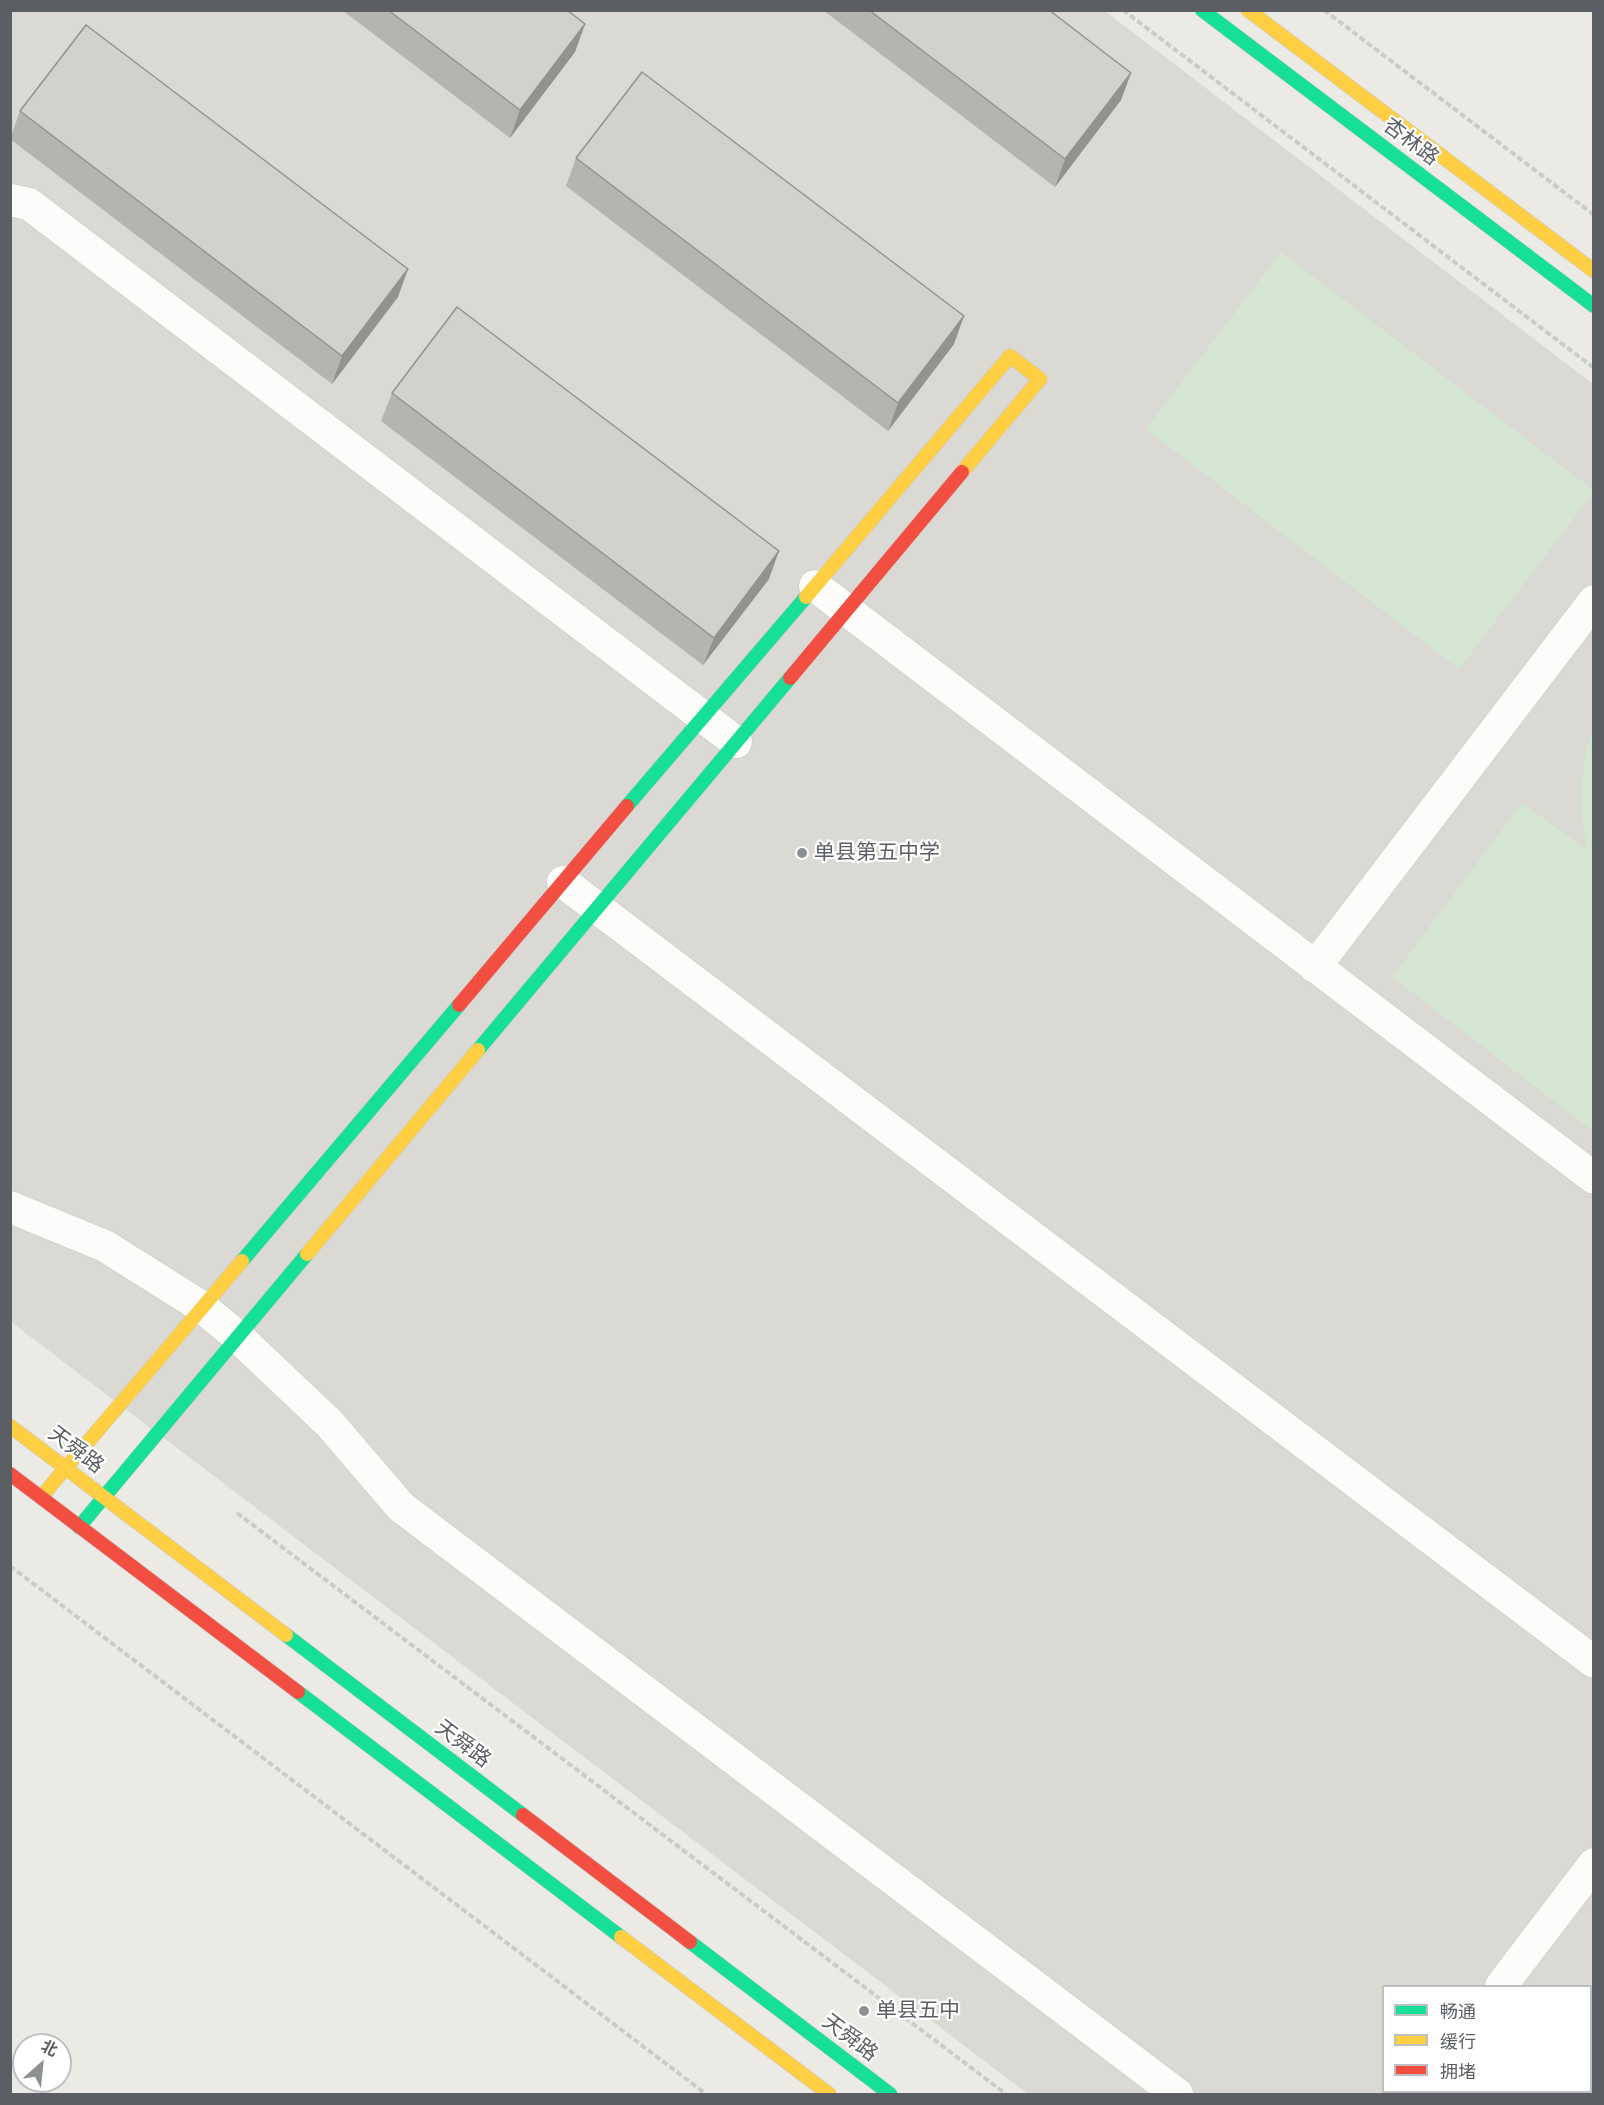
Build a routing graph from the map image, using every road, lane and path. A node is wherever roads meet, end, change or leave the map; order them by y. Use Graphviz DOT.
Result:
graph roads {
  1 [pos="1123,10"];
  2 [pos="1202,10"];
  3 [pos="1248,10"];
  4 [pos="1324,10"];
  5 [pos="10,200"];
  6 [pos="1593,215"];
  7 [pos="1593,271"];
  8 [pos="1593,306"];
  9 [pos="1593,368"];
  10 [pos="814,586"];
  11 [pos="1593,601"];
  12 [pos="846,610"];
  13 [pos="703,717"];
  14 [pos="736,742"];
  15 [pos="563,882"];
  16 [pos="1315,967"];
  17 [pos="1593,1178"];
  18 [pos="10,1207"];
  19 [pos="202,1307"];
  20 [pos="238,1337"];
  21 [pos="10,1426"];
  22 [pos="66,1468"];
  23 [pos="10,1474"];
  24 [pos="41,1497"];
  25 [pos="104,1497"];
  26 [pos="237,1513"];
  27 [pos="80,1527"];
  28 [pos="10,1566"];
  29 [pos="1593,1662"];
  30 [pos="1593,1864"];
  31 [pos="1502,1985"];
  32 [pos="706,2094"];
  33 [pos="829,2094"];
  34 [pos="890,2094"];
  35 [pos="1006,2094"];
  36 [pos="1177,2094"];
  1 -- 9 [label="path"];
  2 -- 8 [label="street, 杏林路"];
  3 -- 7 [label="street, 杏林路"];
  4 -- 6 [label="path"];
  5 -- 13 [label="street"];
  10 -- 12 [label="street"];
  10 -- 12 [label="street"];
  10 -- 13 [label="street"];
  11 -- 16 [label="street"];
  12 -- 14 [label="street"];
  12 -- 16 [label="street"];
  13 -- 14 [label="street"];
  13 -- 15 [label="street"];
  14 -- 20 [label="street"];
  15 -- 19 [label="street"];
  15 -- 29 [label="street"];
  16 -- 17 [label="street"];
  18 -- 19 [label="street"];
  19 -- 20 [label="street"];
  19 -- 22 [label="street"];
  20 -- 25 [label="street"];
  20 -- 36 [label="street"];
  21 -- 22 [label="street, 天舜路"];
  22 -- 24 [label="street"];
  22 -- 25 [label="street, 天舜路"];
  23 -- 24 [label="street"];
  24 -- 27 [label="street"];
  25 -- 27 [label="street"];
  25 -- 34 [label="street, 天舜路"];
  26 -- 35 [label="path"];
  27 -- 33 [label="street"];
  28 -- 32 [label="path"];
  30 -- 31 [label="street"];
}
